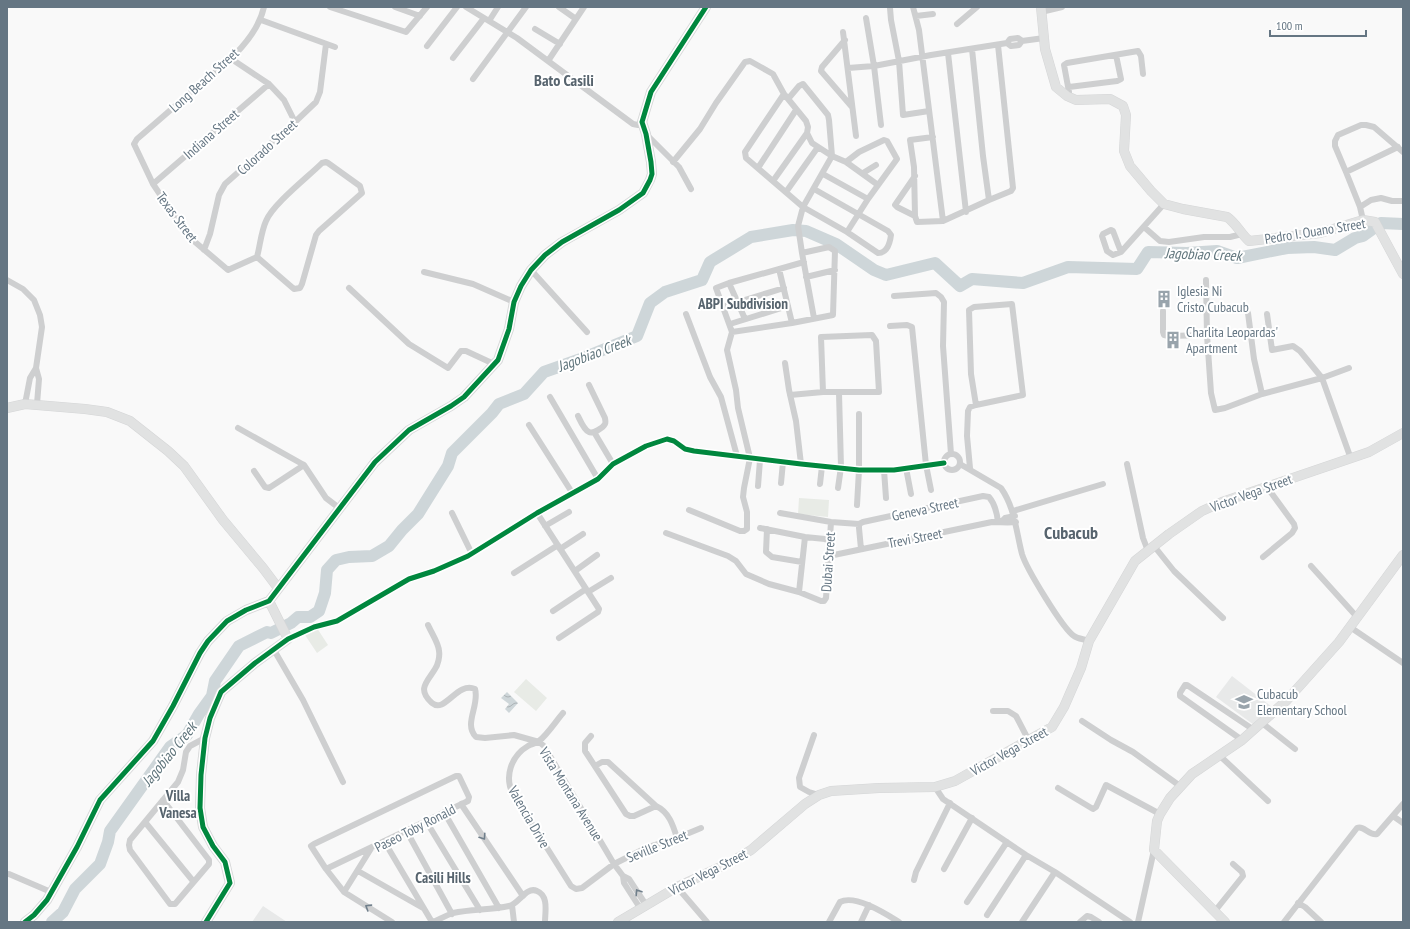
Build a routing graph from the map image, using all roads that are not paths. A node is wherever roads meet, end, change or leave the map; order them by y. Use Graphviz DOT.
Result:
graph roads {
  1 [pos="264,7"];
  2 [pos="330,7"];
  3 [pos="395,7"];
  4 [pos="427,7"];
  5 [pos="457,7"];
  6 [pos="466,7"];
  7 [pos="498,7"];
  8 [pos="526,7"];
  9 [pos="558,7"];
  10 [pos="584,7"];
  11 [pos="706,7"];
  12 [pos="913,7"];
  13 [pos="977,7"];
  14 [pos="1062,7"];
  15 [pos="890,8"];
  16 [pos="1041,9"];
  17 [pos="933,14"];
  18 [pos="420,16"];
  19 [pos="916,16"];
  20 [pos="866,18"];
  21 [pos="576,19"];
  22 [pos="260,20"];
  23 [pos="486,20"];
  24 [pos="957,24"];
  25 [pos="535,29"];
  26 [pos="508,31"];
  27 [pos="843,32"];
  28 [pos="1044,38"];
  29 [pos="845,40"];
  30 [pos="326,44"];
  31 [pos="560,44"];
  32 [pos="998,45"];
  33 [pos="427,46"];
  34 [pos="335,47"];
  35 [pos="972,48"];
  36 [pos="948,53"];
  37 [pos="1116,55"];
  38 [pos="230,58"];
  39 [pos="453,58"];
  40 [pos="923,58"];
  41 [pos="548,61"];
  42 [pos="899,61"];
  43 [pos="874,66"];
  44 [pos="848,68"];
  45 [pos="1143,74"];
  46 [pos="473,80"];
  47 [pos="269,84"];
  48 [pos="1068,92"];
  49 [pos="786,96"];
  50 [pos="852,108"];
  51 [pos="796,110"];
  52 [pos="929,111"];
  53 [pos="295,122"];
  54 [pos="642,122"];
  55 [pos="881,125"];
  56 [pos="807,133"];
  57 [pos="646,134"];
  58 [pos="856,136"];
  59 [pos="933,137"];
  60 [pos="134,144"];
  61 [pos="818,147"];
  62 [pos="1398,147"];
  63 [pos="1403,152"];
  64 [pos="832,156"];
  65 [pos="673,162"];
  66 [pos="846,162"];
  67 [pos="876,165"];
  68 [pos="758,168"];
  69 [pos="1346,172"];
  70 [pos="863,173"];
  71 [pos="823,174"];
  72 [pos="915,176"];
  73 [pos="773,181"];
  74 [pos="153,184"];
  75 [pos="878,185"];
  76 [pos="691,189"];
  77 [pos="814,189"];
  78 [pos="786,192"];
  79 [pos="868,199"];
  80 [pos="989,200"];
  81 [pos="1403,201"];
  82 [pos="1164,204"];
  83 [pos="803,207"];
  84 [pos="1360,207"];
  85 [pos="966,212"];
  86 [pos="859,214"];
  87 [pos="915,216"];
  88 [pos="1363,220"];
  89 [pos="943,222"];
  90 [pos="1144,227"];
  91 [pos="847,232"];
  92 [pos="1242,234"];
  93 [pos="204,250"];
  94 [pos="1121,252"];
  95 [pos="802,253"];
  96 [pos="257,257"];
  97 [pos="804,262"];
  98 [pos="779,269"];
  99 [pos="531,270"];
  100 [pos="835,270"];
  101 [pos="424,272"];
  102 [pos="1403,274"];
  103 [pos="806,277"];
  104 [pos="7,280"];
  105 [pos="1206,280"];
  106 [pos="729,283"];
  107 [pos="349,288"];
  108 [pos="784,288"];
  109 [pos="894,296"];
  110 [pos="514,302"];
  111 [pos="737,302"];
  112 [pos="788,306"];
  113 [pos="722,307"];
  114 [pos="1163,311"];
  115 [pos="1248,313"];
  116 [pos="686,314"];
  117 [pos="1267,314"];
  118 [pos="814,318"];
  119 [pos="745,319"];
  120 [pos="792,323"];
  121 [pos="730,324"];
  122 [pos="890,326"];
  123 [pos="587,332"];
  124 [pos="732,332"];
  125 [pos="1207,335"];
  126 [pos="785,363"];
  127 [pos="494,364"];
  128 [pos="36,368"];
  129 [pos="1349,368"];
  130 [pos="1322,378"];
  131 [pos="590,385"];
  132 [pos="823,392"];
  133 [pos="839,393"];
  134 [pos="1262,394"];
  135 [pos="790,395"];
  136 [pos="550,397"];
  137 [pos="24,404"];
  138 [pos="37,404"];
  139 [pos="976,405"];
  140 [pos="7,408"];
  141 [pos="859,414"];
  142 [pos="578,416"];
  143 [pos="529,425"];
  144 [pos="238,428"];
  145 [pos="594,432"];
  146 [pos="1403,433"];
  147 [pos="951,454"];
  148 [pos="737,456"];
  149 [pos="750,458"];
  150 [pos="1351,459"];
  151 [pos="760,460"];
  152 [pos="783,462"];
  153 [pos="944,463"];
  154 [pos="613,464"];
  155 [pos="801,464"];
  156 [pos="926,464"];
  157 [pos="960,464"];
  158 [pos="1127,464"];
  159 [pos="304,466"];
  160 [pos="822,466"];
  161 [pos="841,467"];
  162 [pos="906,468"];
  163 [pos="970,468"];
  164 [pos="860,470"];
  165 [pos="884,470"];
  166 [pos="254,471"];
  167 [pos="598,479"];
  168 [pos="781,483"];
  169 [pos="820,484"];
  170 [pos="1103,484"];
  171 [pos="758,486"];
  172 [pos="1267,487"];
  173 [pos="838,488"];
  174 [pos="931,490"];
  175 [pos="573,494"];
  176 [pos="911,494"];
  177 [pos="886,498"];
  178 [pos="857,505"];
  179 [pos="339,508"];
  180 [pos="689,510"];
  181 [pos="569,512"];
  182 [pos="452,513"];
  183 [pos="537,513"];
  184 [pos="780,513"];
  185 [pos="1015,517"];
  186 [pos="831,522"];
  187 [pos="1000,522"];
  188 [pos="859,524"];
  189 [pos="546,526"];
  190 [pos="583,534"];
  191 [pos="666,534"];
  192 [pos="805,537"];
  193 [pos="830,541"];
  194 [pos="559,547"];
  195 [pos="1151,548"];
  196 [pos="860,549"];
  197 [pos="472,554"];
  198 [pos="1403,555"];
  199 [pos="597,556"];
  200 [pos="829,556"];
  201 [pos="1263,557"];
  202 [pos="802,562"];
  203 [pos="1311,566"];
  204 [pos="575,571"];
  205 [pos="514,573"];
  206 [pos="611,578"];
  207 [pos="278,588"];
  208 [pos="587,590"];
  209 [pos="799,592"];
  210 [pos="269,601"];
  211 [pos="552,611"];
  212 [pos="1357,617"];
  213 [pos="1223,618"];
  214 [pos="428,626"];
  215 [pos="1350,627"];
  216 [pos="287,636"];
  217 [pos="560,638"];
  218 [pos="1089,640"];
  219 [pos="274,650"];
  220 [pos="1403,663"];
  221 [pos="993,711"];
  222 [pos="563,713"];
  223 [pos="1082,721"];
  224 [pos="1262,723"];
  225 [pos="1254,730"];
  226 [pos="814,735"];
  227 [pos="591,736"];
  228 [pos="205,738"];
  229 [pos="1242,740"];
  230 [pos="1029,741"];
  231 [pos="539,742"];
  232 [pos="1295,749"];
  233 [pos="1219,756"];
  234 [pos="595,766"];
  235 [pos="343,782"];
  236 [pos="1180,786"];
  237 [pos="935,787"];
  238 [pos="1058,788"];
  239 [pos="819,795"];
  240 [pos="163,800"];
  241 [pos="1268,801"];
  242 [pos="461,804"];
  243 [pos="950,804"];
  244 [pos="1403,804"];
  245 [pos="656,806"];
  246 [pos="444,812"];
  247 [pos="1160,814"];
  248 [pos="1393,816"];
  249 [pos="972,818"];
  250 [pos="426,821"];
  251 [pos="145,822"];
  252 [pos="1403,823"];
  253 [pos="701,828"];
  254 [pos="406,830"];
  255 [pos="677,838"];
  256 [pos="384,841"];
  257 [pos="1007,842"];
  258 [pos="372,847"];
  259 [pos="1154,850"];
  260 [pos="1026,855"];
  261 [pos="614,864"];
  262 [pos="1233,864"];
  263 [pos="326,869"];
  264 [pos="944,869"];
  265 [pos="358,871"];
  266 [pos="1055,872"];
  267 [pos="9,874"];
  268 [pos="914,880"];
  269 [pos="193,881"];
  270 [pos="677,887"];
  271 [pos="51,892"];
  272 [pos="344,892"];
  273 [pos="523,896"];
  274 [pos="967,902"];
  275 [pos="1298,903"];
  276 [pos="512,905"];
  277 [pos="869,905"];
  278 [pos="643,906"];
  279 [pos="499,908"];
  280 [pos="425,909"];
  281 [pos="480,910"];
  282 [pos="1215,911"];
  283 [pos="452,914"];
  284 [pos="987,915"];
  285 [pos="892,920"];
  286 [pos="25,922"];
  287 [pos="206,922"];
  288 [pos="392,922"];
  289 [pos="433,922"];
  290 [pos="514,922"];
  291 [pos="545,922"];
  292 [pos="618,922"];
  293 [pos="707,922"];
  294 [pos="829,922"];
  295 [pos="861,922"];
  296 [pos="899,922"];
  297 [pos="1022,922"];
  298 [pos="1080,922"];
  299 [pos="1099,922"];
  300 [pos="1130,922"];
  301 [pos="1138,922"];
  302 [pos="1225,922"];
  303 [pos="1284,922"];
  304 [pos="1321,922"];
  1 -- 22 [label="street, Long Beach Street"];
  2 -- 18 [label="street"];
  3 -- 18 [label="street"];
  4 -- 18 [label="street"];
  5 -- 33 [label="street"];
  6 -- 23 [label="street"];
  7 -- 23 [label="street"];
  8 -- 26 [label="street"];
  9 -- 21 [label="street"];
  10 -- 21 [label="street"];
  11 -- 54 [label="street"];
  12 -- 19 [label="street"];
  13 -- 24 [label="street"];
  14 -- 16 [label="street"];
  15 -- 42 [label="street"];
  16 -- 28 [label="street"];
  17 -- 19 [label="street"];
  19 -- 40 [label="street"];
  20 -- 43 [label="street"];
  21 -- 31 [label="street"];
  22 -- 30 [label="street"];
  22 -- 38 [label="street, Long Beach Street"];
  23 -- 26 [label="street"];
  23 -- 39 [label="street"];
  25 -- 31 [label="street"];
  26 -- 41 [label="street"];
  26 -- 46 [label="street"];
  27 -- 29 [label="street"];
  28 -- 32 [label="street"];
  28 -- 48 [label="street"];
  29 -- 44 [label="street"];
  29 -- 50 [label="street"];
  30 -- 34 [label="street"];
  30 -- 53 [label="street, Colorado Street"];
  31 -- 41 [label="street"];
  32 -- 35 [label="street"];
  32 -- 80 [label="street"];
  35 -- 36 [label="street"];
  35 -- 80 [label="street"];
  36 -- 40 [label="street"];
  36 -- 85 [label="street"];
  37 -- 45 [label="street"];
  37 -- 48 [label="street"];
  37 -- 48 [label="street"];
  38 -- 47 [label="street"];
  38 -- 60 [label="street, Long Beach Street"];
  40 -- 42 [label="street"];
  40 -- 52 [label="street"];
  41 -- 54 [label="street"];
  42 -- 43 [label="street"];
  42 -- 52 [label="street"];
  43 -- 44 [label="street"];
  43 -- 55 [label="street"];
  44 -- 50 [label="street"];
  47 -- 53 [label="street"];
  47 -- 74 [label="street, Indiana Street"];
  48 -- 82 [label="street"];
  49 -- 51 [label="street"];
  49 -- 64 [label="street"];
  49 -- 65 [label="street"];
  49 -- 68 [label="street"];
  50 -- 58 [label="street"];
  51 -- 56 [label="street"];
  51 -- 68 [label="street"];
  52 -- 59 [label="street"];
  53 -- 93 [label="street, Colorado Street"];
  54 -- 57 [label="street"];
  56 -- 61 [label="street"];
  56 -- 73 [label="street"];
  57 -- 65 [label="street"];
  57 -- 99 [label="street"];
  59 -- 72 [label="street"];
  59 -- 89 [label="street"];
  60 -- 74 [label="street, Texas Street"];
  61 -- 64 [label="street"];
  61 -- 78 [label="street"];
  62 -- 63 [label="street"];
  62 -- 69 [label="street"];
  62 -- 69 [label="street"];
  64 -- 66 [label="street"];
  64 -- 71 [label="street"];
  65 -- 76 [label="street"];
  66 -- 70 [label="street"];
  66 -- 75 [label="street"];
  67 -- 70 [label="street"];
  68 -- 73 [label="street"];
  69 -- 84 [label="street"];
  70 -- 75 [label="street"];
  71 -- 77 [label="street"];
  71 -- 79 [label="street"];
  72 -- 87 [label="street"];
  72 -- 87 [label="street"];
  73 -- 78 [label="street"];
  74 -- 93 [label="street, Texas Street"];
  75 -- 79 [label="street"];
  77 -- 83 [label="street"];
  77 -- 86 [label="street"];
  78 -- 83 [label="street"];
  79 -- 86 [label="street"];
  80 -- 85 [label="street"];
  81 -- 84 [label="street"];
  82 -- 90 [label="street"];
  82 -- 92 [label="street"];
  83 -- 91 [label="street"];
  83 -- 95 [label="street"];
  84 -- 88 [label="street"];
  85 -- 89 [label="street"];
  86 -- 91 [label="street"];
  86 -- 91 [label="street"];
  87 -- 89 [label="street"];
  88 -- 92 [label="street, Pedro I. Ouano Street"];
  88 -- 102 [label="street, Pedro I. Ouano Street"];
  90 -- 92 [label="street"];
  90 -- 94 [label="street"];
  93 -- 96 [label="street, Texas Street"];
  95 -- 97 [label="street"];
  95 -- 100 [label="street"];
  96 -- 96 [label="street"];
  97 -- 98 [label="street"];
  97 -- 103 [label="street"];
  98 -- 106 [label="street"];
  98 -- 108 [label="street"];
  99 -- 110 [label="street"];
  99 -- 123 [label="street"];
  100 -- 103 [label="street"];
  100 -- 118 [label="street"];
  101 -- 110 [label="street"];
  103 -- 118 [label="street"];
  104 -- 128 [label="street"];
  105 -- 125 [label="street"];
  106 -- 111 [label="street"];
  106 -- 113 [label="street"];
  107 -- 127 [label="street"];
  108 -- 111 [label="street"];
  108 -- 112 [label="street"];
  109 -- 147 [label="street"];
  110 -- 127 [label="street"];
  111 -- 113 [label="street"];
  111 -- 119 [label="street"];
  112 -- 119 [label="street"];
  112 -- 120 [label="street"];
  113 -- 121 [label="street"];
  114 -- 125 [label="street"];
  115 -- 134 [label="street"];
  116 -- 148 [label="street"];
  117 -- 130 [label="street"];
  118 -- 120 [label="street"];
  119 -- 121 [label="street"];
  120 -- 124 [label="street"];
  121 -- 124 [label="street"];
  122 -- 156 [label="street"];
  124 -- 149 [label="street"];
  125 -- 134 [label="street"];
  126 -- 135 [label="street"];
  127 -- 179 [label="street"];
  128 -- 137 [label="street"];
  128 -- 138 [label="street"];
  129 -- 130 [label="street"];
  130 -- 134 [label="street"];
  130 -- 150 [label="street"];
  131 -- 145 [label="street"];
  132 -- 133 [label="street"];
  132 -- 133 [label="street"];
  132 -- 135 [label="street"];
  133 -- 161 [label="street"];
  135 -- 155 [label="street"];
  136 -- 167 [label="street"];
  137 -- 138 [label="street"];
  137 -- 140 [label="street"];
  138 -- 207 [label="street"];
  139 -- 139 [label="street"];
  139 -- 163 [label="street"];
  141 -- 164 [label="street"];
  142 -- 145 [label="street"];
  143 -- 175 [label="street"];
  144 -- 159 [label="street"];
  145 -- 154 [label="street"];
  146 -- 150 [label="street, Victor Vega Street"];
  147 -- 153 [label="street"];
  147 -- 157 [label="street"];
  148 -- 149 [label="street"];
  148 -- 154 [label="street"];
  149 -- 151 [label="street"];
  149 -- 180 [label="street"];
  150 -- 172 [label="street, Victor Vega Street"];
  151 -- 152 [label="street"];
  151 -- 171 [label="street"];
  152 -- 155 [label="street"];
  152 -- 168 [label="street"];
  153 -- 156 [label="street"];
  153 -- 157 [label="street"];
  154 -- 167 [label="street"];
  155 -- 160 [label="street"];
  156 -- 162 [label="street"];
  156 -- 174 [label="street"];
  157 -- 163 [label="street"];
  158 -- 195 [label="street"];
  159 -- 166 [label="street"];
  159 -- 179 [label="street"];
  160 -- 161 [label="street"];
  160 -- 169 [label="street"];
  161 -- 164 [label="street"];
  161 -- 173 [label="street"];
  162 -- 165 [label="street"];
  162 -- 176 [label="street"];
  163 -- 185 [label="street"];
  164 -- 165 [label="street"];
  164 -- 178 [label="street"];
  165 -- 177 [label="street"];
  167 -- 175 [label="street"];
  170 -- 185 [label="street, Trevi Street"];
  172 -- 195 [label="street, Victor Vega Street"];
  172 -- 201 [label="street"];
  175 -- 183 [label="street"];
  179 -- 207 [label="street"];
  181 -- 189 [label="street"];
  182 -- 197 [label="street"];
  183 -- 189 [label="street"];
  183 -- 197 [label="street"];
  184 -- 186 [label="street, Geneva Street"];
  185 -- 187 [label="street, Trevi Street"];
  185 -- 218 [label="street"];
  186 -- 188 [label="street, Geneva Street"];
  186 -- 193 [label="street, Dubai Street"];
  187 -- 188 [label="street, Geneva Street"];
  187 -- 196 [label="street, Trevi Street"];
  188 -- 196 [label="street"];
  189 -- 194 [label="street"];
  190 -- 194 [label="street"];
  191 -- 209 [label="street"];
  192 -- 193 [label="street"];
  192 -- 202 [label="street"];
  192 -- 202 [label="street"];
  193 -- 200 [label="street, Dubai Street"];
  194 -- 204 [label="street"];
  194 -- 205 [label="street"];
  195 -- 213 [label="street"];
  195 -- 218 [label="street, Victor Vega Street"];
  196 -- 200 [label="street, Trevi Street"];
  197 -- 216 [label="street"];
  198 -- 212 [label="street"];
  199 -- 204 [label="street"];
  200 -- 209 [label="street, Dubai Street"];
  202 -- 209 [label="street"];
  203 -- 212 [label="street"];
  204 -- 208 [label="street"];
  206 -- 208 [label="street"];
  207 -- 210 [label="street"];
  208 -- 211 [label="street"];
  208 -- 217 [label="street"];
  210 -- 216 [label="street"];
  210 -- 271 [label="street"];
  212 -- 215 [label="street"];
  214 -- 231 [label="street, Vista Montana Avenue"];
  215 -- 220 [label="street"];
  215 -- 224 [label="street"];
  216 -- 219 [label="street"];
  218 -- 230 [label="street, Victor Vega Street"];
  219 -- 228 [label="street"];
  219 -- 235 [label="street"];
  221 -- 230 [label="street"];
  222 -- 231 [label="street, Valencia Drive"];
  223 -- 236 [label="street"];
  224 -- 225 [label="street"];
  224 -- 232 [label="street"];
  225 -- 229 [label="street"];
  225 -- 229 [label="street"];
  226 -- 239 [label="street"];
  227 -- 234 [label="street"];
  228 -- 240 [label="street"];
  228 -- 287 [label="street"];
  229 -- 233 [label="street"];
  230 -- 237 [label="street, Victor Vega Street"];
  231 -- 261 [label="street, Vista Montana Avenue"];
  231 -- 261 [label="street, Valencia Drive"];
  233 -- 236 [label="street"];
  233 -- 241 [label="street"];
  234 -- 245 [label="street"];
  234 -- 245 [label="street"];
  236 -- 247 [label="street"];
  237 -- 239 [label="street, Victor Vega Street"];
  237 -- 243 [label="street"];
  238 -- 247 [label="street"];
  239 -- 270 [label="street, Victor Vega Street"];
  240 -- 251 [label="street"];
  240 -- 269 [label="street"];
  242 -- 246 [label="street, Paseo Toby Ronald"];
  242 -- 263 [label="street"];
  242 -- 273 [label="street, one-way"];
  243 -- 249 [label="street"];
  243 -- 268 [label="street"];
  244 -- 248 [label="street"];
  245 -- 255 [label="street"];
  246 -- 250 [label="street, Paseo Toby Ronald"];
  246 -- 279 [label="street"];
  247 -- 259 [label="street"];
  248 -- 252 [label="street"];
  248 -- 275 [label="street"];
  249 -- 257 [label="street"];
  249 -- 264 [label="street"];
  250 -- 254 [label="street, Paseo Toby Ronald"];
  250 -- 281 [label="street"];
  251 -- 269 [label="street"];
  251 -- 269 [label="street"];
  253 -- 255 [label="street, Seville Street"];
  254 -- 256 [label="street, Paseo Toby Ronald"];
  254 -- 283 [label="street"];
  255 -- 261 [label="street, Seville Street"];
  256 -- 258 [label="street, Paseo Toby Ronald"];
  256 -- 280 [label="street"];
  257 -- 260 [label="street"];
  257 -- 274 [label="street"];
  258 -- 263 [label="street"];
  258 -- 265 [label="street, Paseo Toby Ronald"];
  259 -- 282 [label="street"];
  259 -- 301 [label="street"];
  260 -- 266 [label="street"];
  260 -- 284 [label="street"];
  261 -- 278 [label="street, Vista Montana Avenue"];
  262 -- 282 [label="street"];
  263 -- 272 [label="street"];
  265 -- 272 [label="street, Paseo Toby Ronald"];
  265 -- 280 [label="street"];
  266 -- 297 [label="street"];
  266 -- 300 [label="street"];
  267 -- 271 [label="street"];
  270 -- 278 [label="street, Victor Vega Street"];
  270 -- 293 [label="street"];
  271 -- 286 [label="street"];
  288 -- 272 [label="street, one-way"];
  273 -- 276 [label="street"];
  273 -- 291 [label="street"];
  275 -- 303 [label="street"];
  275 -- 304 [label="street"];
  276 -- 279 [label="street"];
  276 -- 290 [label="street"];
  277 -- 285 [label="street"];
  277 -- 294 [label="street"];
  277 -- 295 [label="street"];
  278 -- 292 [label="street, Victor Vega Street"];
  279 -- 281 [label="street"];
  280 -- 289 [label="street"];
  281 -- 283 [label="street"];
  282 -- 302 [label="street"];
  283 -- 289 [label="street"];
  285 -- 296 [label="street"];
  298 -- 299 [label="street"];
}
